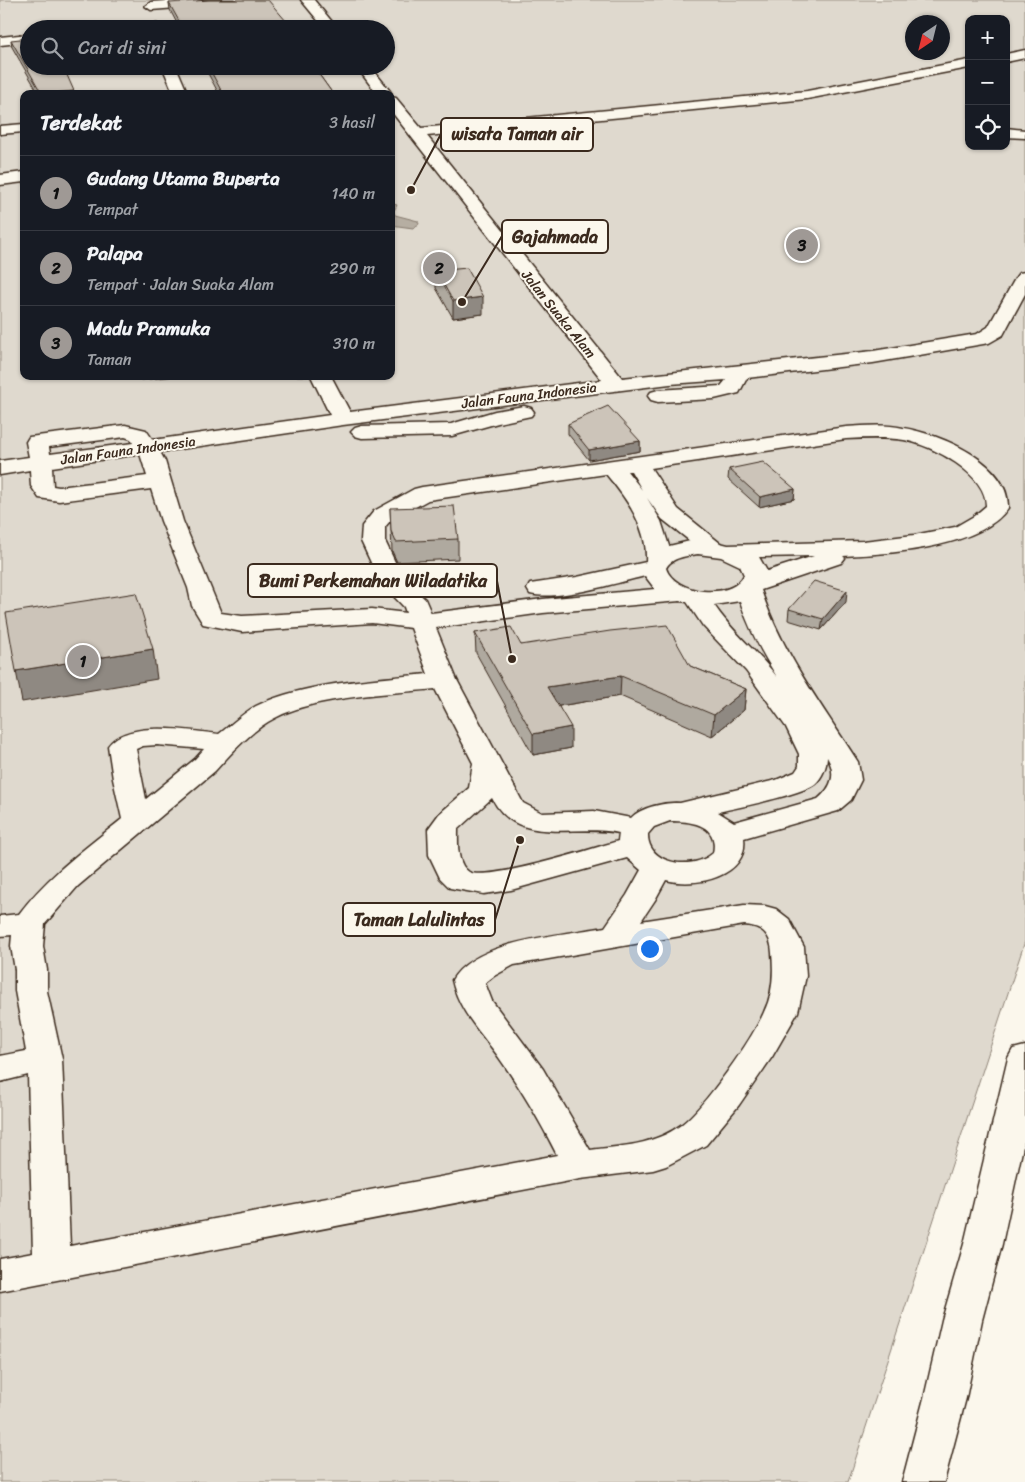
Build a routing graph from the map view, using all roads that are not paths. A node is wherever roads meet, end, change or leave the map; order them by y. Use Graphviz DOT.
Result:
graph roads {
  1 [pos="229,0"];
  2 [pos="307,0"];
  3 [pos="149,3"];
  4 [pos="154,20"];
  5 [pos="324,20"];
  6 [pos="20,39"];
  7 [pos="0,40"];
  8 [pos="1025,54"];
  9 [pos="1010,57"];
  10 [pos="965,65"];
  11 [pos="173,75"];
  12 [pos="370,75"];
  13 [pos="179,90"];
  14 [pos="382,90"];
  15 [pos="395,106"];
  16 [pos="20,128"];
  17 [pos="0,130"];
  18 [pos="1010,132"];
  19 [pos="417,133"];
  20 [pos="1025,134"];
  21 [pos="20,178"];
  22 [pos="0,180"];
  23 [pos="1025,277"];
  24 [pos="739,372"];
  25 [pos="323,380"];
  26 [pos="616,384"];
  27 [pos="343,419"];
  28 [pos="637,462"];
  29 [pos="41,463"];
  30 [pos="153,463"];
  31 [pos="611,466"];
  32 [pos="0,468"];
  33 [pos="863,548"];
  34 [pos="720,549"];
  35 [pos="656,564"];
  36 [pos="751,586"];
  37 [pos="689,596"];
  38 [pos="418,613"];
  39 [pos="444,680"];
  40 [pos="225,743"];
  41 [pos="487,763"];
  42 [pos="681,812"];
  43 [pos="137,821"];
  44 [pos="727,833"];
  45 [pos="634,837"];
  46 [pos="657,868"];
  47 [pos="14,924"];
  48 [pos="615,937"];
  49 [pos="1025,1058"];
  50 [pos="45,1059"];
  51 [pos="0,1068"];
  52 [pos="580,1165"];
  53 [pos="52,1265"];
  54 [pos="0,1276"];
  55 [pos="924,1482"];
  1 -- 3 [label="main road"];
  2 -- 5 [label="main road"];
  3 -- 4 [label="main road"];
  6 -- 7 [label="main road"];
  8 -- 9 [label="main road"];
  10 -- 19 [label="main road"];
  11 -- 13 [label="main road"];
  12 -- 14 [label="main road"];
  15 -- 19 [label="main road, Jalan Suaka Alam"];
  16 -- 17 [label="main road"];
  18 -- 20 [label="main road"];
  19 -- 26 [label="main road, Jalan Suaka Alam"];
  21 -- 22 [label="main road"];
  23 -- 24 [label="main road, Jalan Fauna Indonesia"];
  24 -- 26 [label="main road, Jalan Fauna Indonesia"];
  24 -- 30 [label="main road"];
  25 -- 27 [label="main road"];
  26 -- 27 [label="main road, Jalan Fauna Indonesia"];
  27 -- 30 [label="main road, Jalan Fauna Indonesia"];
  28 -- 31 [label="main road"];
  28 -- 33 [label="main road"];
  28 -- 34 [label="main road"];
  29 -- 30 [label="main road"];
  29 -- 30 [label="main road"];
  29 -- 32 [label="main road, Jalan Fauna Indonesia"];
  30 -- 38 [label="main road"];
  31 -- 35 [label="main road"];
  31 -- 38 [label="main road"];
  33 -- 34 [label="main road"];
  33 -- 36 [label="main road"];
  34 -- 35 [label="main road"];
  34 -- 36 [label="main road"];
  35 -- 37 [label="main road"];
  35 -- 38 [label="main road"];
  36 -- 37 [label="main road"];
  36 -- 44 [label="main road"];
  37 -- 38 [label="main road"];
  37 -- 42 [label="main road"];
  38 -- 39 [label="main road"];
  39 -- 40 [label="main road"];
  39 -- 41 [label="main road"];
  40 -- 43 [label="main road"];
  40 -- 43 [label="main road"];
  41 -- 45 [label="main road"];
  41 -- 45 [label="main road"];
  42 -- 44 [label="main road"];
  42 -- 45 [label="main road"];
  43 -- 47 [label="main road"];
  44 -- 46 [label="main road"];
  45 -- 46 [label="main road"];
  46 -- 48 [label="main road"];
  47 -- 50 [label="main road"];
  48 -- 52 [label="main road"];
  48 -- 52 [label="main road"];
  49 -- 55 [label="main road"];
  50 -- 51 [label="main road"];
  50 -- 53 [label="main road"];
  52 -- 53 [label="main road"];
  53 -- 54 [label="main road"];
}
